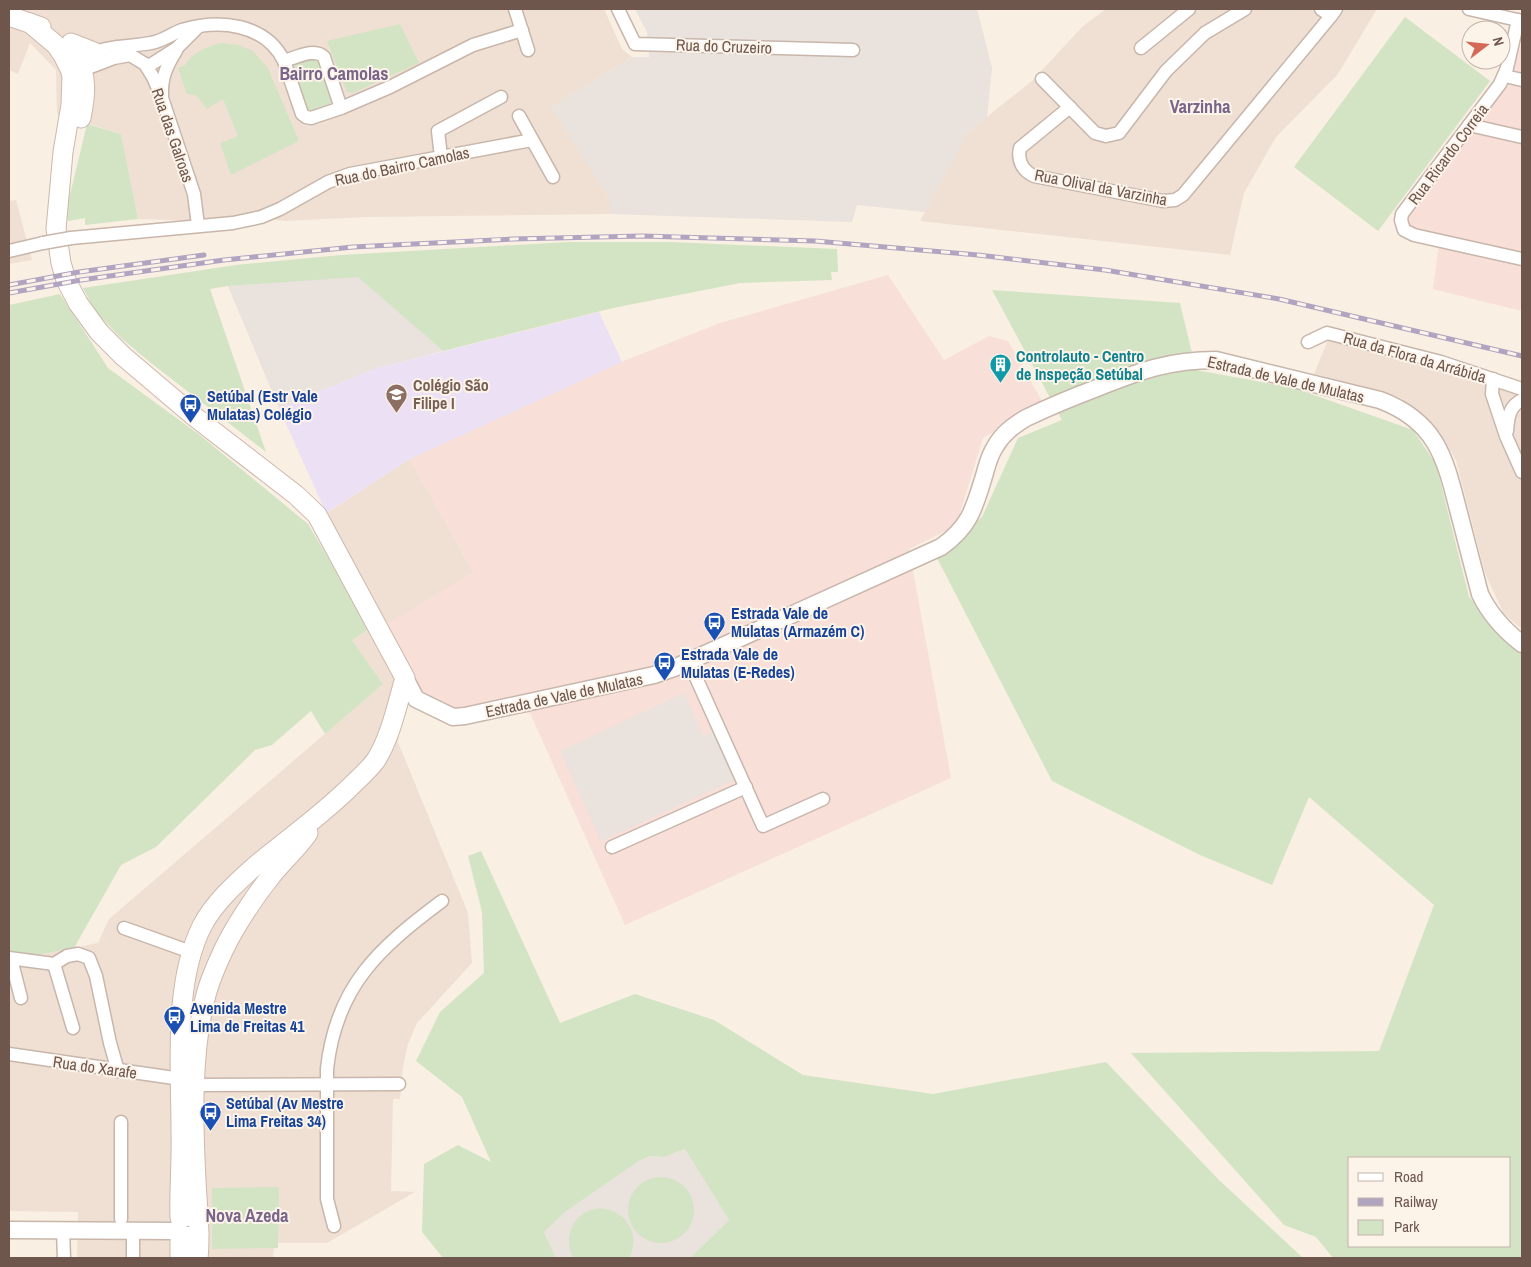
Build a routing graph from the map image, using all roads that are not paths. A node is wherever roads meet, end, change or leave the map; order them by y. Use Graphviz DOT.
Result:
graph roads {
  1 [pos="515,9"];
  2 [pos="618,9"];
  3 [pos="1189,9"];
  4 [pos="1245,9"];
  5 [pos="1469,9"];
  6 [pos="1329,11"];
  7 [pos="9,16"];
  8 [pos="1520,21"];
  9 [pos="30,23"];
  10 [pos="198,27"];
  11 [pos="522,30"];
  12 [pos="163,40"];
  13 [pos="117,47"];
  14 [pos="177,48"];
  15 [pos="1141,48"];
  16 [pos="528,50"];
  17 [pos="853,50"];
  18 [pos="130,55"];
  19 [pos="284,61"];
  20 [pos="86,66"];
  21 [pos="147,66"];
  22 [pos="1505,76"];
  23 [pos="1042,79"];
  24 [pos="1522,80"];
  25 [pos="501,97"];
  26 [pos="162,98"];
  27 [pos="1070,107"];
  28 [pos="341,108"];
  29 [pos="519,116"];
  30 [pos="1469,125"];
  31 [pos="1522,137"];
  32 [pos="532,140"];
  33 [pos="441,157"];
  34 [pos="553,177"];
  35 [pos="198,225"];
  36 [pos="9,251"];
  37 [pos="1522,259"];
  38 [pos="1308,342"];
  39 [pos="1493,379"];
  40 [pos="1522,389"];
  41 [pos="1522,400"];
  42 [pos="1506,436"];
  43 [pos="1522,472"];
  44 [pos="1522,644"];
  45 [pos="689,662"];
  46 [pos="405,678"];
  47 [pos="746,787"];
  48 [pos="823,799"];
  49 [pos="320,815"];
  50 [pos="612,847"];
  51 [pos="442,901"];
  52 [pos="124,928"];
  53 [pos="199,934"];
  54 [pos="225,947"];
  55 [pos="191,952"];
  56 [pos="10,958"];
  57 [pos="54,964"];
  58 [pos="187,972"];
  59 [pos="212,978"];
  60 [pos="21,998"];
  61 [pos="74,1028"];
  62 [pos="9,1054"];
  63 [pos="118,1071"];
  64 [pos="188,1082"];
  65 [pos="327,1084"];
  66 [pos="399,1084"];
  67 [pos="121,1122"];
  68 [pos="9,1219"];
  69 [pos="121,1219"];
  70 [pos="185,1226"];
  71 [pos="334,1226"];
  72 [pos="9,1230"];
  73 [pos="63,1230"];
  74 [pos="133,1231"];
  75 [pos="64,1258"];
  76 [pos="133,1258"];
  77 [pos="180,1258"];
  78 [pos="198,1258"];
  1 -- 11 [label="street"];
  2 -- 17 [label="street, Rua do Cruzeiro"];
  3 -- 15 [label="street"];
  4 -- 27 [label="street"];
  5 -- 8 [label="street"];
  6 -- 27 [label="street, Rua Olival da Varzinha"];
  7 -- 9 [label="main road"];
  8 -- 22 [label="street, Rua Ricardo Correia"];
  9 -- 20 [label="main road"];
  9 -- 20 [label="main road"];
  10 -- 12 [label="street"];
  10 -- 14 [label="street"];
  10 -- 19 [label="street"];
  11 -- 16 [label="street"];
  11 -- 28 [label="street"];
  12 -- 13 [label="street"];
  12 -- 21 [label="street"];
  13 -- 18 [label="street, Rua das Galroas"];
  13 -- 20 [label="street"];
  14 -- 21 [label="street"];
  14 -- 26 [label="street"];
  18 -- 20 [label="street"];
  18 -- 21 [label="street, Rua das Galroas"];
  19 -- 28 [label="street"];
  19 -- 28 [label="street"];
  20 -- 46 [label="main road, Estrada de Vale de Mulatas"];
  21 -- 26 [label="street, Rua das Galroas"];
  22 -- 24 [label="street"];
  22 -- 30 [label="street, Rua Ricardo Correia"];
  23 -- 27 [label="street"];
  25 -- 33 [label="street"];
  26 -- 35 [label="street, Rua das Galroas"];
  29 -- 32 [label="street"];
  30 -- 31 [label="street"];
  30 -- 37 [label="street, Rua Ricardo Correia"];
  32 -- 33 [label="street, Rua do Bairro Camolas"];
  32 -- 34 [label="street"];
  33 -- 35 [label="street, Rua do Bairro Camolas"];
  35 -- 36 [label="street, Rua do Bairro Camolas, bridge"];
  38 -- 39 [label="street, Rua da Flora da Arrábida"];
  39 -- 40 [label="street, Rua da Flora da Arrábida"];
  39 -- 42 [label="street"];
  41 -- 42 [label="street"];
  42 -- 43 [label="street"];
  44 -- 45 [label="street, Estrada de Vale de Mulatas"];
  45 -- 46 [label="street, Estrada de Vale de Mulatas"];
  45 -- 47 [label="street"];
  46 -- 49 [label="main road"];
  47 -- 48 [label="street"];
  47 -- 50 [label="street"];
  49 -- 53 [label="main road"];
  49 -- 54 [label="main road"];
  51 -- 65 [label="street"];
  52 -- 55 [label="street"];
  53 -- 54 [label="main road"];
  53 -- 55 [label="main road"];
  54 -- 59 [label="main road"];
  55 -- 58 [label="main road"];
  56 -- 57 [label="street"];
  56 -- 60 [label="street"];
  57 -- 61 [label="street"];
  57 -- 63 [label="street"];
  58 -- 59 [label="main road"];
  58 -- 64 [label="main road"];
  59 -- 64 [label="main road"];
  62 -- 63 [label="street, Rua do Xarafe"];
  63 -- 64 [label="street, Rua do Xarafe"];
  64 -- 65 [label="street, Rua do Xarafe"];
  64 -- 70 [label="main road"];
  65 -- 66 [label="street, Rua do Xarafe"];
  65 -- 71 [label="street"];
  67 -- 69 [label="street"];
  68 -- 69 [label="street"];
  69 -- 70 [label="street"];
  70 -- 74 [label="street"];
  70 -- 77 [label="main road"];
  70 -- 78 [label="main road"];
  72 -- 73 [label="street"];
  73 -- 74 [label="street"];
  73 -- 75 [label="street"];
  74 -- 76 [label="street"];
}
